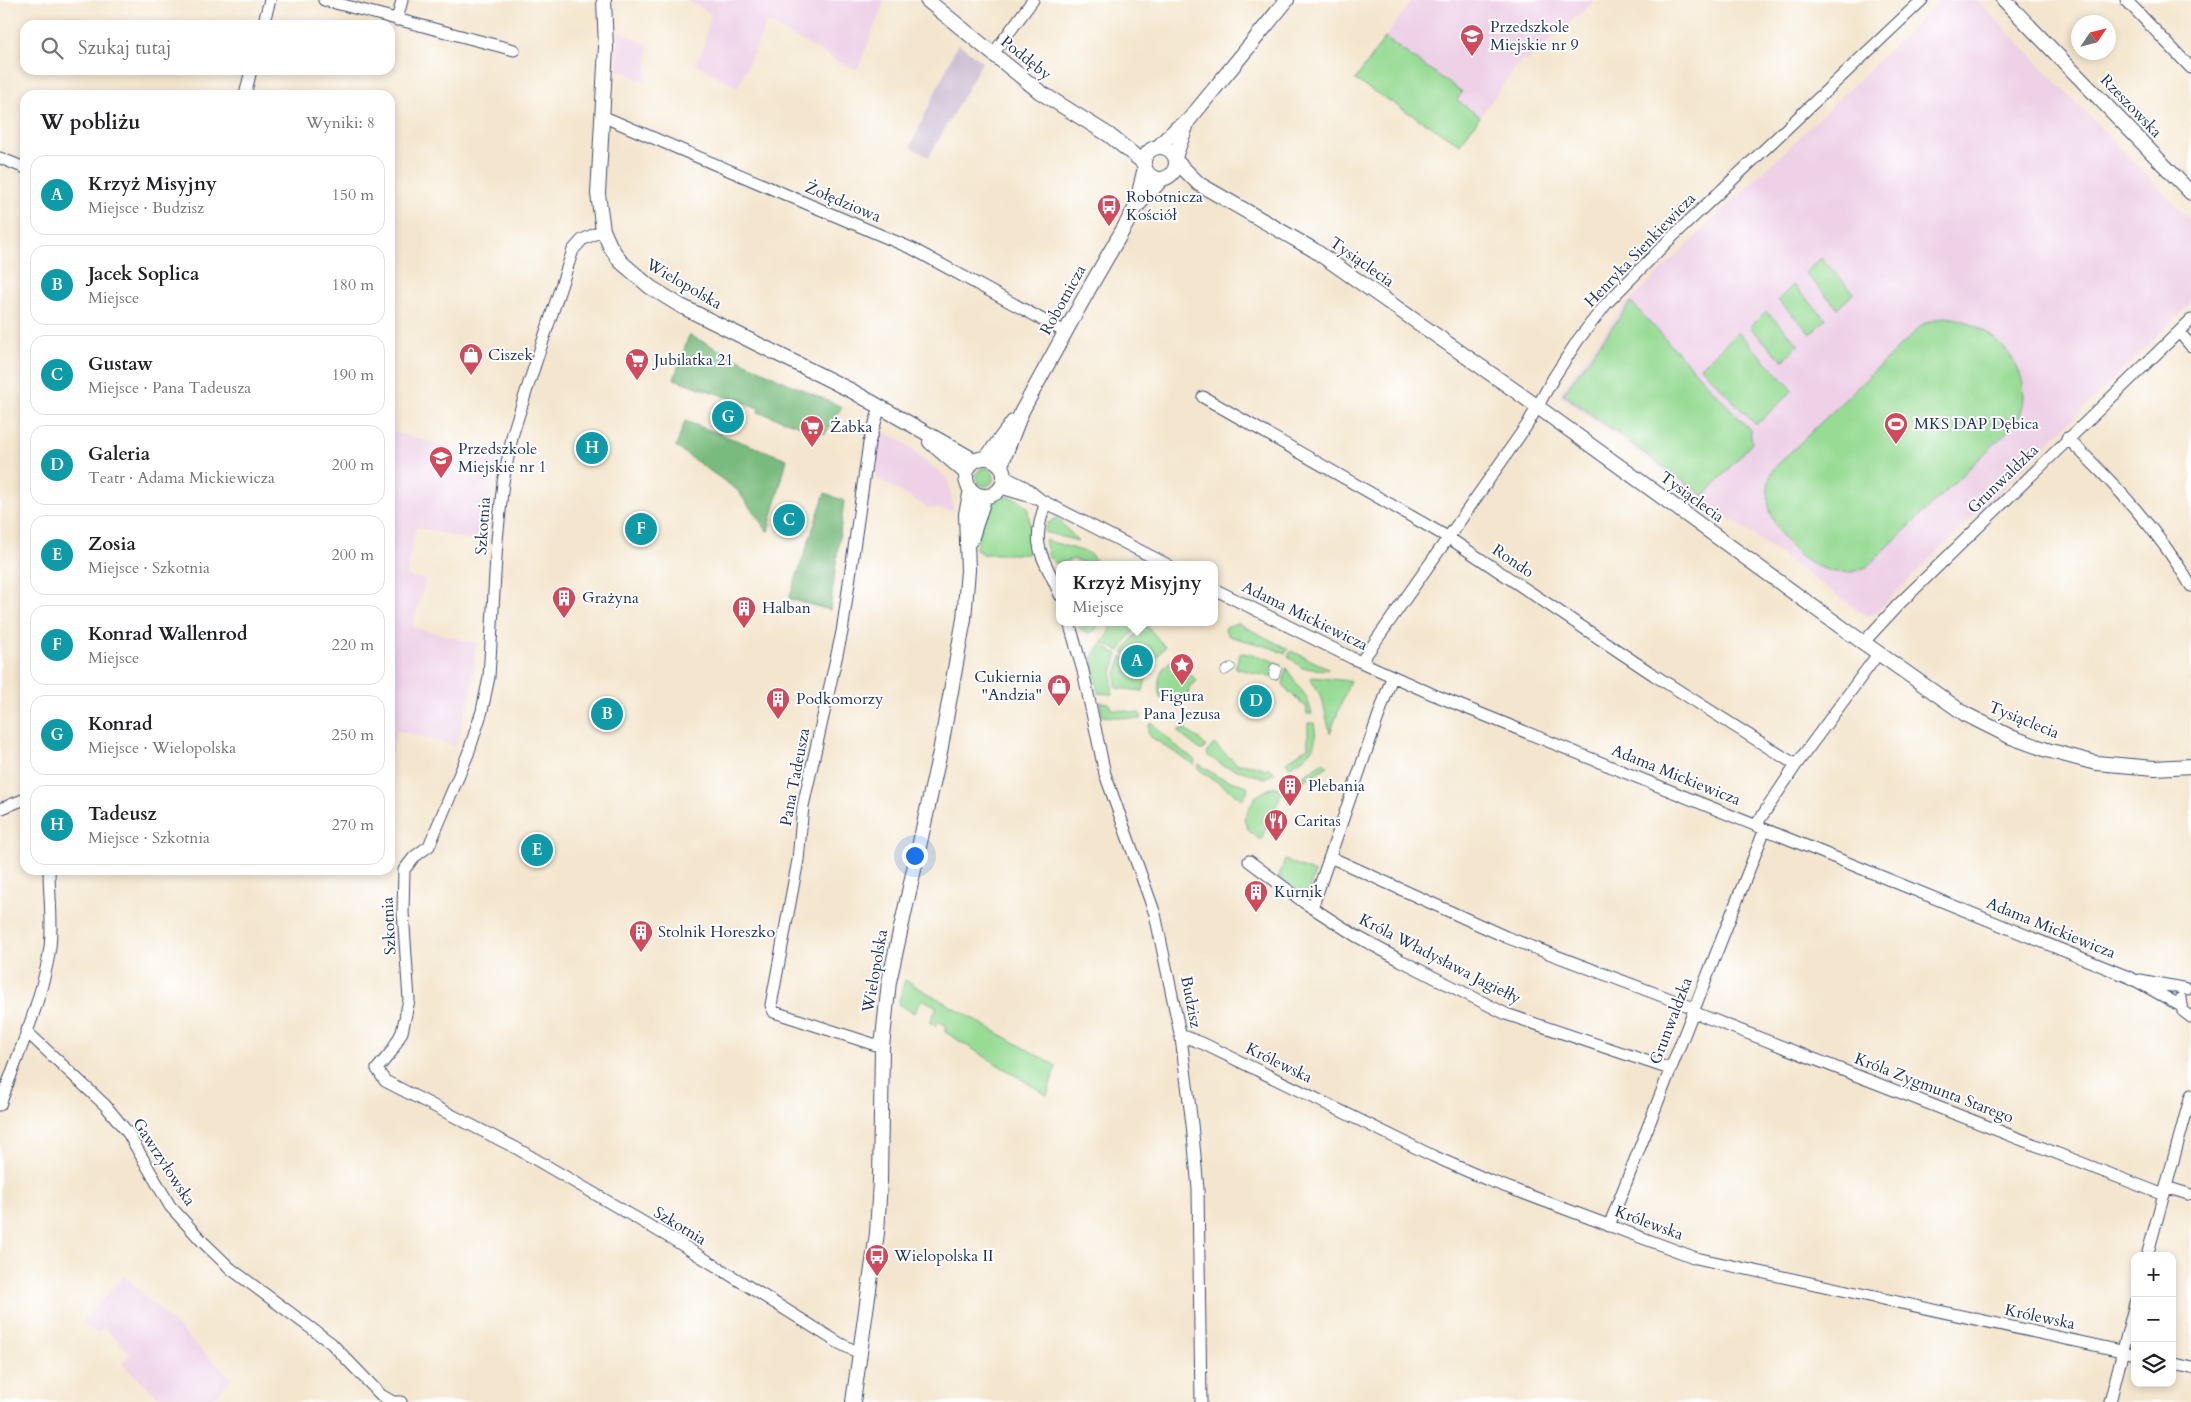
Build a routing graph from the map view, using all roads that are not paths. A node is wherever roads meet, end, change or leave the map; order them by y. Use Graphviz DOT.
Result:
graph roads {
  1 [pos="270,0"];
  2 [pos="324,0"];
  3 [pos="402,0"];
  4 [pos="604,0"];
  5 [pos="927,0"];
  6 [pos="1033,0"];
  7 [pos="1286,0"];
  8 [pos="1922,0"];
  9 [pos="2004,0"];
  10 [pos="2126,0"];
  11 [pos="264,20"];
  12 [pos="397,20"];
  13 [pos="514,50"];
  14 [pos="993,54"];
  15 [pos="2191,68"];
  16 [pos="250,75"];
  17 [pos="246,90"];
  18 [pos="602,116"];
  19 [pos="1188,121"];
  20 [pos="1149,157"];
  21 [pos="0,158"];
  22 [pos="1176,159"];
  23 [pos="20,166"];
  24 [pos="1164,179"];
  25 [pos="1199,184"];
  26 [pos="2191,193"];
  27 [pos="1136,207"];
  28 [pos="603,230"];
  29 [pos="2191,320"];
  30 [pos="1065,332"];
  31 [pos="2179,332"];
  32 [pos="2191,346"];
  33 [pos="1203,397"];
  34 [pos="1536,406"];
  35 [pos="880,407"];
  36 [pos="1022,411"];
  37 [pos="916,430"];
  38 [pos="2068,438"];
  39 [pos="981,459"];
  40 [pos="966,473"];
  41 [pos="1002,477"];
  42 [pos="971,490"];
  43 [pos="985,496"];
  44 [pos="1044,501"];
  45 [pos="1449,538"];
  46 [pos="968,550"];
  47 [pos="1160,561"];
  48 [pos="2191,586"];
  49 [pos="1056,587"];
  50 [pos="1218,591"];
  51 [pos="1070,626"];
  52 [pos="1864,643"];
  53 [pos="1878,654"];
  54 [pos="1361,662"];
  55 [pos="1392,677"];
  56 [pos="1796,765"];
  57 [pos="2191,766"];
  58 [pos="20,801"];
  59 [pos="0,809"];
  60 [pos="1761,827"];
  61 [pos="1330,857"];
  62 [pos="1249,861"];
  63 [pos="49,875"];
  64 [pos="1312,908"];
  65 [pos="2131,978"];
  66 [pos="2189,988"];
  67 [pos="2181,1006"];
  68 [pos="1693,1010"];
  69 [pos="2190,1019"];
  70 [pos="26,1031"];
  71 [pos="1181,1038"];
  72 [pos="882,1047"];
  73 [pos="1670,1069"];
  74 [pos="2191,1095"];
  75 [pos="0,1106"];
  76 [pos="2165,1191"];
  77 [pos="2188,1194"];
  78 [pos="1609,1226"];
  79 [pos="2148,1252"];
  80 [pos="2131,1317"];
  81 [pos="860,1351"];
  82 [pos="2122,1351"];
  83 [pos="2131,1353"];
  84 [pos="2176,1364"];
  85 [pos="2191,1368"];
  86 [pos="393,1402"];
  87 [pos="401,1402"];
  88 [pos="853,1402"];
  89 [pos="1201,1402"];
  90 [pos="2110,1402"];
  1 -- 11 [label="street"];
  2 -- 12 [label="street"];
  3 -- 12 [label="street"];
  4 -- 18 [label="street, Wielopolska"];
  5 -- 14 [label="street, Poddęby"];
  6 -- 14 [label="street"];
  7 -- 19 [label="street"];
  8 -- 34 [label="street, Henryka Sienkiewicza"];
  9 -- 26 [label="street, Rzeszowska"];
  10 -- 15 [label="street"];
  12 -- 13 [label="street"];
  14 -- 20 [label="street, Poddęby"];
  16 -- 17 [label="street"];
  18 -- 28 [label="street, Wielopolska"];
  18 -- 30 [label="street, Żołędziowa"];
  19 -- 20 [label="street"];
  19 -- 22 [label="street"];
  20 -- 22 [label="street"];
  20 -- 24 [label="street"];
  20 -- 27 [label="street, Robotnicza"];
  21 -- 23 [label="street"];
  22 -- 24 [label="street"];
  22 -- 25 [label="street, Tysiąclecia"];
  24 -- 25 [label="street, Tysiąclecia"];
  24 -- 27 [label="street, Robotnicza"];
  25 -- 34 [label="street, Tysiąclecia"];
  27 -- 30 [label="street, Robotnicza"];
  28 -- 35 [label="street, Wielopolska"];
  28 -- 81 [label="street, Szkotnia"];
  29 -- 31 [label="street, Grunwaldzka"];
  30 -- 36 [label="street, Robotnicza"];
  31 -- 32 [label="street"];
  31 -- 38 [label="street, Grunwaldzka"];
  33 -- 45 [label="street, Rondo"];
  34 -- 45 [label="street, Henryka Sienkiewicza"];
  34 -- 52 [label="street, Tysiąclecia"];
  35 -- 37 [label="street, Wielopolska"];
  35 -- 72 [label="street, Pana Tadeusza"];
  36 -- 39 [label="street, Robotnicza"];
  36 -- 41 [label="street, Robotnicza"];
  37 -- 39 [label="street, Wielopolska"];
  37 -- 40 [label="street, Wielopolska"];
  38 -- 48 [label="street"];
  38 -- 52 [label="street, Grunwaldzka"];
  39 -- 40 [label="street"];
  39 -- 41 [label="street"];
  40 -- 42 [label="street"];
  41 -- 43 [label="street"];
  41 -- 44 [label="street"];
  42 -- 43 [label="street"];
  42 -- 46 [label="street, Wielopolska"];
  43 -- 46 [label="street, Wielopolska"];
  44 -- 47 [label="street"];
  44 -- 49 [label="street"];
  45 -- 54 [label="street, Henryka Sienkiewicza"];
  45 -- 56 [label="street, Rondo"];
  46 -- 72 [label="street, Wielopolska"];
  50 -- 54 [label="street, Adama Mickiewicza"];
  51 -- 71 [label="street, Budzisz"];
  52 -- 53 [label="street, Tysiąclecia"];
  53 -- 56 [label="street, Grunwaldzka"];
  53 -- 57 [label="street, Tysiąclecia"];
  54 -- 55 [label="street, Adama Mickiewicza"];
  55 -- 60 [label="street, Adama Mickiewicza"];
  55 -- 61 [label="street"];
  56 -- 60 [label="street, Grunwaldzka"];
  58 -- 59 [label="street"];
  60 -- 65 [label="street, Adama Mickiewicza"];
  60 -- 68 [label="street, Grunwaldzka"];
  61 -- 64 [label="street"];
  61 -- 68 [label="street, Króla Zygmunta Starego"];
  62 -- 64 [label="street, Króla Władysława Jagiełły"];
  63 -- 70 [label="street"];
  64 -- 73 [label="street, Króla Władysława Jagiełły"];
  65 -- 66 [label="street, Adama Mickiewicza"];
  65 -- 67 [label="street, Adama Mickiewicza"];
  66 -- 67 [label="street"];
  67 -- 69 [label="street"];
  68 -- 73 [label="street, Grunwaldzka"];
  68 -- 76 [label="street, Króla Zygmunta Starego"];
  70 -- 75 [label="street"];
  70 -- 86 [label="street, Gawrzyłowska"];
  71 -- 78 [label="street, Królewska"];
  71 -- 89 [label="street, Budzisz"];
  72 -- 81 [label="street, Wielopolska"];
  73 -- 78 [label="street, Grunwaldzka"];
  74 -- 76 [label="street"];
  76 -- 77 [label="street, Króla Zygmunta Starego"];
  76 -- 79 [label="street"];
  78 -- 82 [label="street, Królewska"];
  80 -- 82 [label="street"];
  81 -- 88 [label="street, Wielopolska"];
  82 -- 83 [label="street, Królewska"];
  82 -- 90 [label="street"];
  84 -- 85 [label="street"];
  86 -- 87 [label="street"];
}
